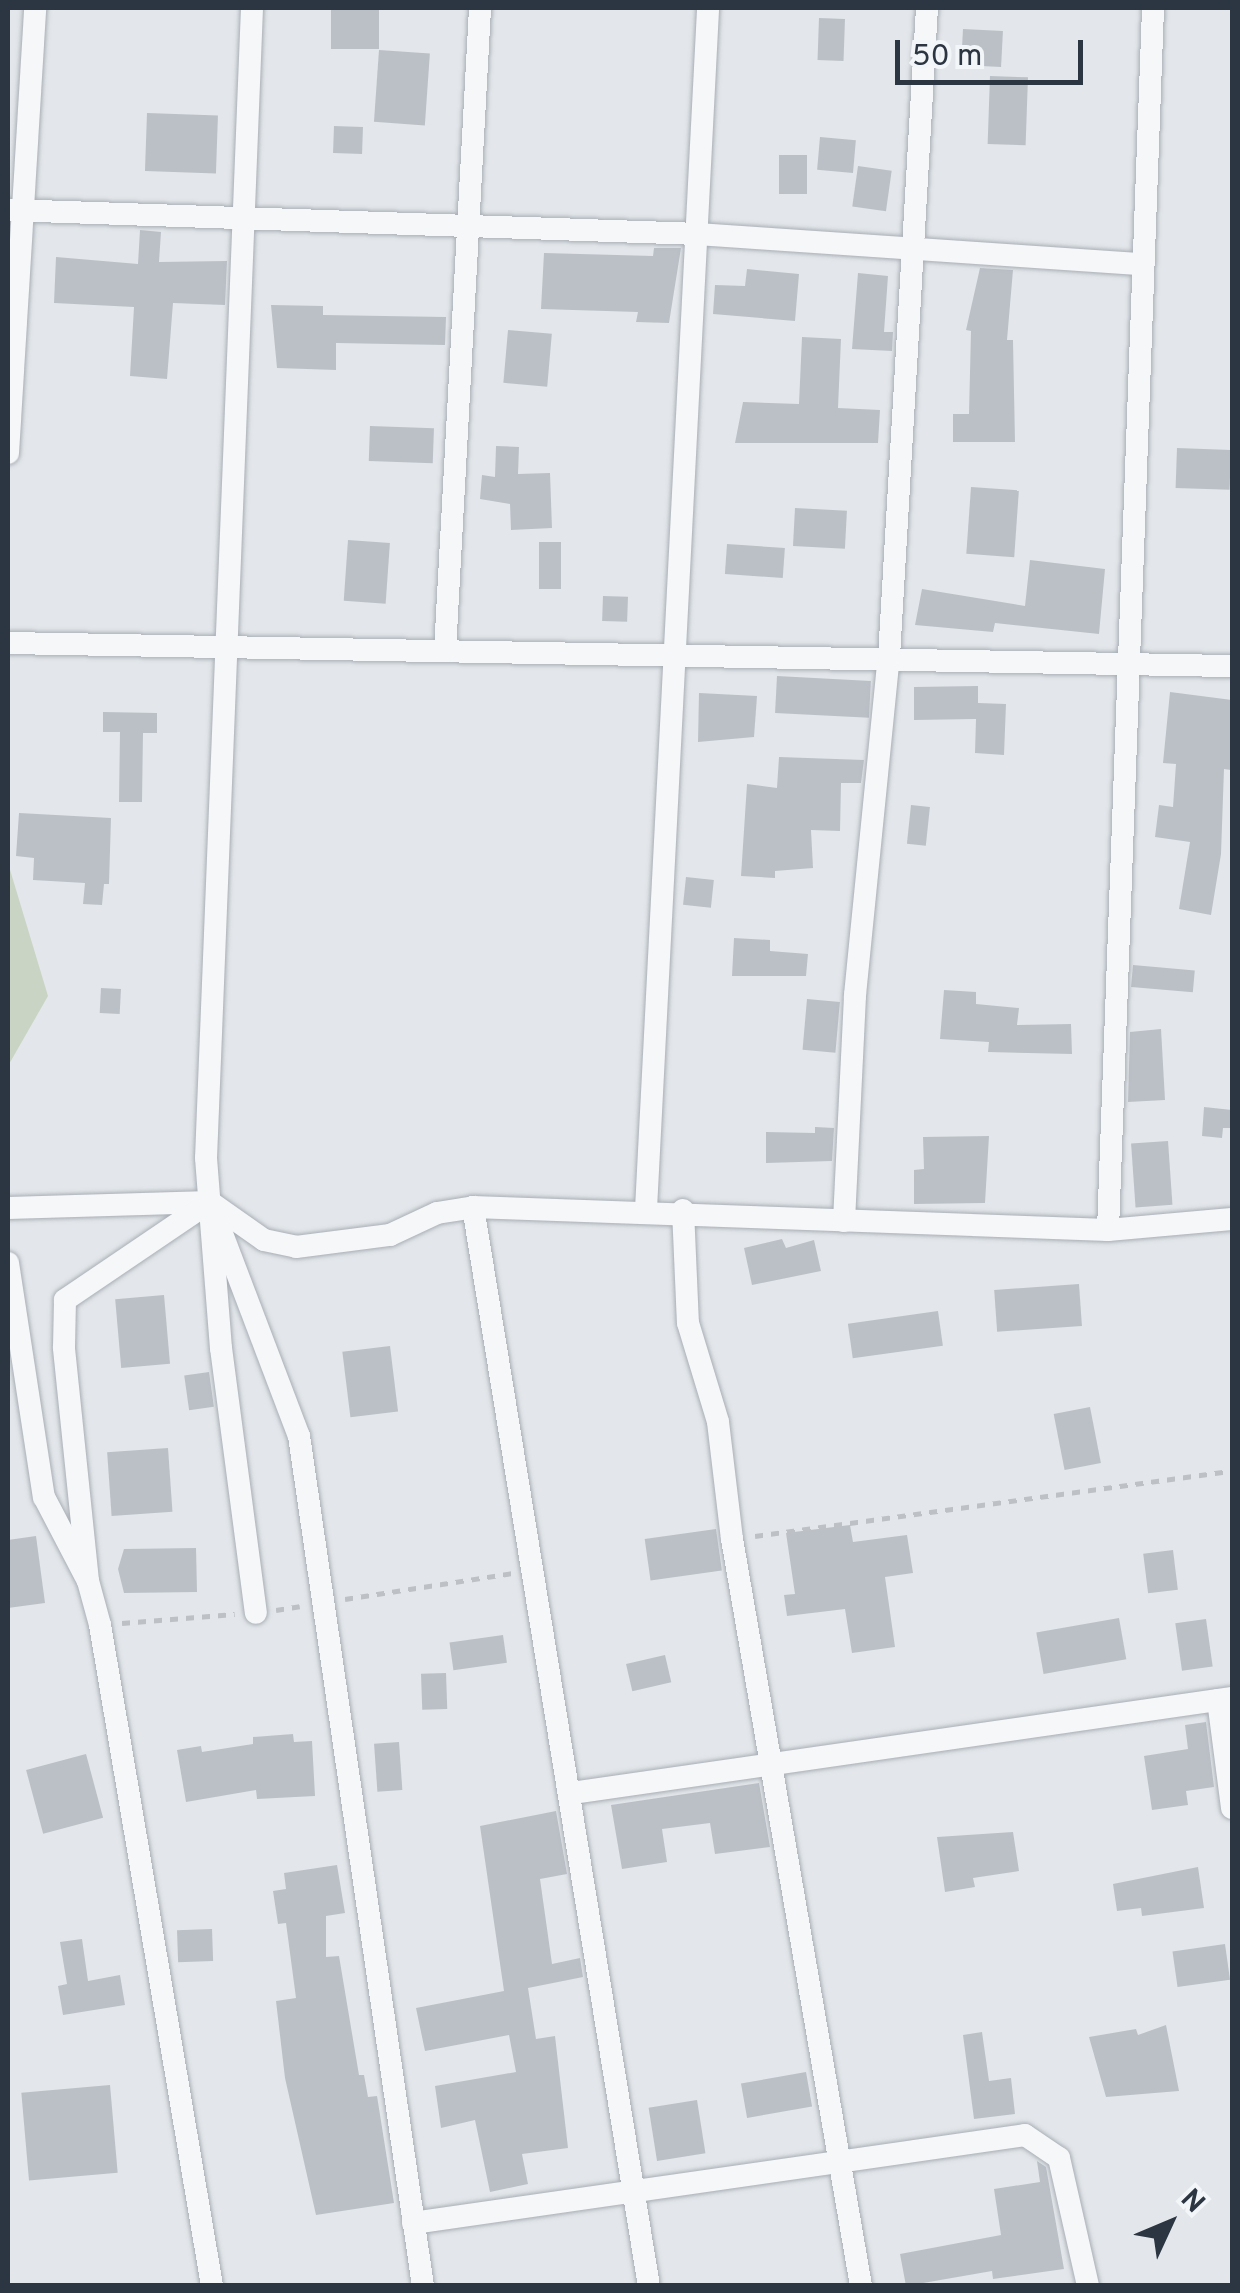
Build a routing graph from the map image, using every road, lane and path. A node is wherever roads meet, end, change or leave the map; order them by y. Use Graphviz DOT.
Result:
graph roads {
  1 [pos="35,8"];
  2 [pos="252,8"];
  3 [pos="480,8"];
  4 [pos="708,8"];
  5 [pos="927,8"];
  6 [pos="1154,8"];
  7 [pos="15,210"];
  8 [pos="242,218"];
  9 [pos="468,226"];
  10 [pos="697,234"];
  11 [pos="912,250"];
  12 [pos="1142,264"];
  13 [pos="8,453"];
  14 [pos="8,643"];
  15 [pos="225,649"];
  16 [pos="445,652"];
  17 [pos="676,654"];
  18 [pos="889,657"];
  19 [pos="1125,661"];
  20 [pos="1232,666"];
  21 [pos="210,1202"];
  22 [pos="473,1207"];
  23 [pos="8,1208"];
  24 [pos="646,1210"];
  25 [pos="683,1210"];
  26 [pos="1232,1220"];
  27 [pos="844,1221"];
  28 [pos="1108,1230"];
  29 [pos="8,1264"];
  30 [pos="1232,1472"];
  31 [pos="732,1539"];
  32 [pos="88,1581"];
  33 [pos="256,1613"];
  34 [pos="1225,1699"];
  35 [pos="773,1766"];
  36 [pos="572,1793"];
  37 [pos="1232,1808"];
  38 [pos="840,2163"];
  39 [pos="636,2192"];
  40 [pos="413,2222"];
  41 [pos="212,2286"];
  42 [pos="422,2286"];
  43 [pos="650,2286"];
  44 [pos="860,2286"];
  45 [pos="1088,2286"];
  1 -- 7 [label="street"];
  2 -- 8 [label="street"];
  3 -- 9 [label="street"];
  4 -- 10 [label="street"];
  5 -- 11 [label="street"];
  6 -- 12 [label="street"];
  7 -- 8 [label="street"];
  7 -- 13 [label="street"];
  8 -- 9 [label="street"];
  8 -- 15 [label="street"];
  9 -- 10 [label="street"];
  9 -- 16 [label="street"];
  10 -- 11 [label="street"];
  10 -- 17 [label="street"];
  11 -- 12 [label="street"];
  11 -- 18 [label="street"];
  12 -- 19 [label="street"];
  14 -- 15 [label="street"];
  15 -- 16 [label="street"];
  15 -- 21 [label="street"];
  16 -- 17 [label="street"];
  17 -- 18 [label="street"];
  17 -- 24 [label="street"];
  18 -- 19 [label="street"];
  18 -- 27 [label="street"];
  19 -- 20 [label="street"];
  19 -- 28 [label="street"];
  21 -- 22 [label="street"];
  21 -- 23 [label="street"];
  21 -- 32 [label="street"];
  21 -- 33 [label="street"];
  21 -- 40 [label="street"];
  22 -- 24 [label="street"];
  22 -- 36 [label="street"];
  24 -- 25 [label="street"];
  25 -- 27 [label="street"];
  25 -- 31 [label="street"];
  26 -- 28 [label="street"];
  27 -- 28 [label="street"];
  29 -- 32 [label="street"];
  30 -- 31 [label="path"];
  31 -- 35 [label="street"];
  32 -- 41 [label="street"];
  34 -- 35 [label="street"];
  34 -- 37 [label="street"];
  35 -- 36 [label="street"];
  35 -- 38 [label="street"];
  36 -- 39 [label="street"];
  38 -- 39 [label="street"];
  38 -- 44 [label="street"];
  38 -- 45 [label="street"];
  39 -- 40 [label="street"];
  39 -- 43 [label="street"];
  40 -- 42 [label="street"];
}
